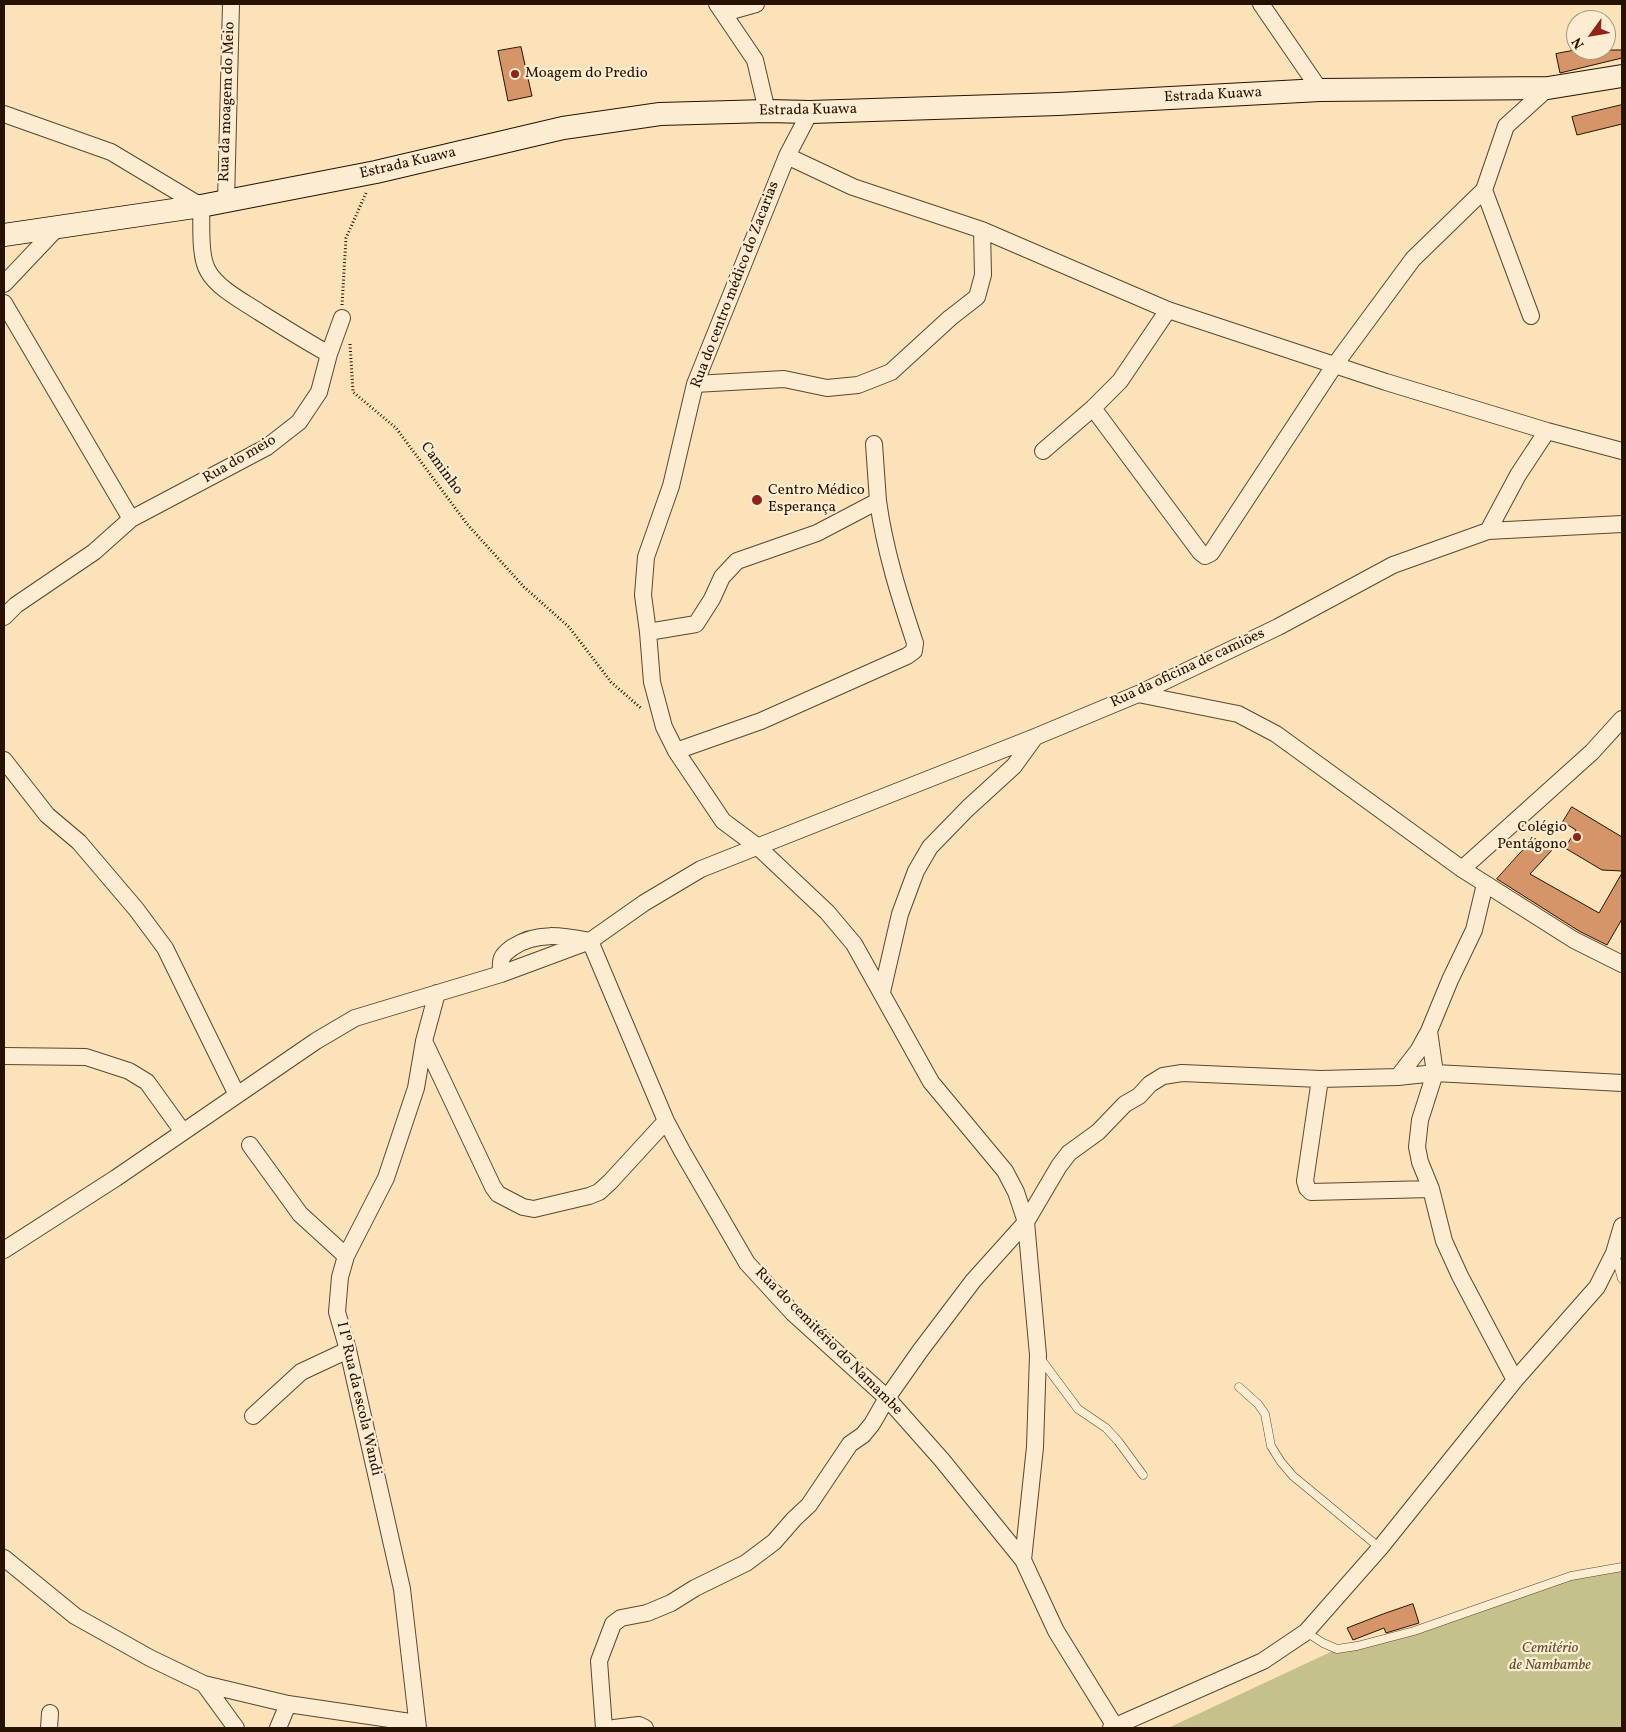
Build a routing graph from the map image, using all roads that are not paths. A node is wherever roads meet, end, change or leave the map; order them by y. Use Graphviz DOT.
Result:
graph roads {
  1 [pos="231,4"];
  2 [pos="756,4"];
  3 [pos="1261,4"];
  4 [pos="721,8"];
  5 [pos="1622,76"];
  6 [pos="1548,88"];
  7 [pos="1320,90"];
  8 [pos="767,112"];
  9 [pos="810,112"];
  10 [pos="4,114"];
  11 [pos="787,156"];
  12 [pos="1484,190"];
  13 [pos="226,200"];
  14 [pos="201,206"];
  15 [pos="58,227"];
  16 [pos="982,230"];
  17 [pos="4,235"];
  18 [pos="4,284"];
  19 [pos="4,303"];
  20 [pos="1168,310"];
  21 [pos="1531,316"];
  22 [pos="342,318"];
  23 [pos="329,354"];
  24 [pos="1334,366"];
  25 [pos="695,384"];
  26 [pos="1093,408"];
  27 [pos="1547,431"];
  28 [pos="874,444"];
  29 [pos="1043,451"];
  30 [pos="1622,451"];
  31 [pos="878,502"];
  32 [pos="131,519"];
  33 [pos="1622,524"];
  34 [pos="1488,531"];
  35 [pos="4,617"];
  36 [pos="648,632"];
  37 [pos="1138,694"];
  38 [pos="1622,719"];
  39 [pos="1035,737"];
  40 [pos="676,751"];
  41 [pos="4,760"];
  42 [pos="758,846"];
  43 [pos="1462,869"];
  44 [pos="1485,884"];
  45 [pos="590,941"];
  46 [pos="1622,964"];
  47 [pos="501,974"];
  48 [pos="882,992"];
  49 [pos="437,993"];
  50 [pos="1429,1031"];
  51 [pos="424,1041"];
  52 [pos="4,1056"];
  53 [pos="1435,1073"];
  54 [pos="1398,1077"];
  55 [pos="1320,1079"];
  56 [pos="1622,1084"];
  57 [pos="237,1095"];
  58 [pos="666,1121"];
  59 [pos="183,1132"];
  60 [pos="250,1145"];
  61 [pos="1431,1189"];
  62 [pos="1026,1222"];
  63 [pos="1622,1226"];
  64 [pos="4,1250"];
  65 [pos="1614,1253"];
  66 [pos="346,1256"];
  67 [pos="1622,1279"];
  68 [pos="348,1350"];
  69 [pos="1038,1355"];
  70 [pos="1516,1380"];
  71 [pos="1239,1387"];
  72 [pos="886,1398"];
  73 [pos="253,1416"];
  74 [pos="1143,1475"];
  75 [pos="1380,1548"];
  76 [pos="4,1558"];
  77 [pos="1023,1560"];
  78 [pos="1622,1568"];
  79 [pos="1306,1632"];
  80 [pos="204,1684"];
  81 [pos="288,1704"];
  82 [pos="417,1726"];
  83 [pos="236,1728"];
  84 [pos="278,1728"];
  85 [pos="604,1728"];
  86 [pos="614,1728"];
  87 [pos="644,1728"];
  88 [pos="1114,1728"];
  1 -- 13 [label="street, Rua da moagem do Meio"];
  2 -- 4 [label="street"];
  3 -- 7 [label="street"];
  4 -- 8 [label="street"];
  5 -- 6 [label="street, Estrada Kuawa"];
  6 -- 7 [label="street, Estrada Kuawa"];
  6 -- 12 [label="street"];
  7 -- 9 [label="street, Estrada Kuawa"];
  8 -- 9 [label="street, Estrada Kuawa"];
  8 -- 13 [label="street, Estrada Kuawa"];
  9 -- 11 [label="street, Rua do centro médico do Zacarias"];
  10 -- 14 [label="street"];
  11 -- 16 [label="street"];
  11 -- 25 [label="street, Rua do centro médico do Zacarias"];
  12 -- 21 [label="street"];
  12 -- 24 [label="street"];
  13 -- 14 [label="street, Estrada Kuawa"];
  14 -- 15 [label="street, Estrada Kuawa"];
  14 -- 23 [label="street"];
  15 -- 17 [label="street, Estrada Kuawa"];
  15 -- 18 [label="street"];
  16 -- 20 [label="street"];
  16 -- 25 [label="street"];
  19 -- 32 [label="street"];
  20 -- 24 [label="street"];
  20 -- 26 [label="street"];
  22 -- 23 [label="street, Rua do meio"];
  23 -- 32 [label="street, Rua do meio"];
  24 -- 26 [label="street"];
  24 -- 27 [label="street"];
  25 -- 36 [label="street, Rua do centro médico do Zacarias"];
  26 -- 29 [label="street"];
  27 -- 30 [label="street"];
  27 -- 34 [label="street"];
  28 -- 31 [label="street"];
  31 -- 36 [label="street"];
  31 -- 40 [label="street"];
  32 -- 35 [label="street, Rua do meio"];
  33 -- 34 [label="street, Rua da oficina de camiões"];
  34 -- 37 [label="street, Rua da oficina de camiões"];
  36 -- 40 [label="street, Rua do centro médico do Zacarias"];
  37 -- 39 [label="street, Rua da oficina de camiões"];
  37 -- 43 [label="street"];
  38 -- 43 [label="street"];
  39 -- 42 [label="street, Rua da oficina de camiões"];
  39 -- 48 [label="street"];
  40 -- 42 [label="street, Rua do centro médico do Zacarias"];
  41 -- 57 [label="street"];
  42 -- 45 [label="street, Rua da oficina de camiões"];
  42 -- 48 [label="street, Rua do centro médico do Zacarias"];
  43 -- 44 [label="street"];
  44 -- 46 [label="street"];
  44 -- 50 [label="street"];
  45 -- 47 [label="street, Rua da oficina de camiões"];
  45 -- 47 [label="street"];
  45 -- 58 [label="street, Rua do cemitério do Namambe"];
  47 -- 49 [label="street, Rua da oficina de camiões"];
  48 -- 62 [label="street, Rua do centro médico do Zacarias"];
  49 -- 51 [label="street, I Iº Rua da escola Wandi"];
  49 -- 57 [label="street, Rua da oficina de camiões"];
  50 -- 53 [label="street"];
  50 -- 54 [label="street"];
  51 -- 58 [label="street"];
  51 -- 66 [label="street, I Iº Rua da escola Wandi"];
  52 -- 59 [label="street"];
  53 -- 54 [label="street"];
  53 -- 56 [label="street"];
  53 -- 61 [label="street"];
  54 -- 55 [label="street"];
  55 -- 61 [label="street"];
  55 -- 62 [label="street"];
  57 -- 59 [label="street, Rua da oficina de camiões"];
  58 -- 72 [label="street, Rua do cemitério do Namambe"];
  59 -- 64 [label="street, Rua da oficina de camiões"];
  60 -- 66 [label="street"];
  61 -- 70 [label="street"];
  62 -- 69 [label="street, Rua do centro médico do Zacarias"];
  62 -- 72 [label="street"];
  63 -- 65 [label="street"];
  65 -- 67 [label="lane"];
  65 -- 70 [label="street"];
  66 -- 68 [label="street, I Iº Rua da escola Wandi"];
  68 -- 73 [label="street"];
  68 -- 82 [label="street, I Iº Rua da escola Wandi"];
  69 -- 74 [label="lane"];
  69 -- 77 [label="street, Rua do centro médico do Zacarias"];
  70 -- 75 [label="street"];
  71 -- 75 [label="lane"];
  72 -- 77 [label="street, Rua do cemitério do Namambe"];
  72 -- 85 [label="street"];
  75 -- 79 [label="street"];
  76 -- 80 [label="street"];
  77 -- 88 [label="street, Rua do cemitério do Namambe"];
  78 -- 79 [label="lane"];
  79 -- 88 [label="street"];
  80 -- 81 [label="street"];
  80 -- 83 [label="street"];
  81 -- 82 [label="street"];
  81 -- 84 [label="street"];
  86 -- 87 [label="street"];
}
